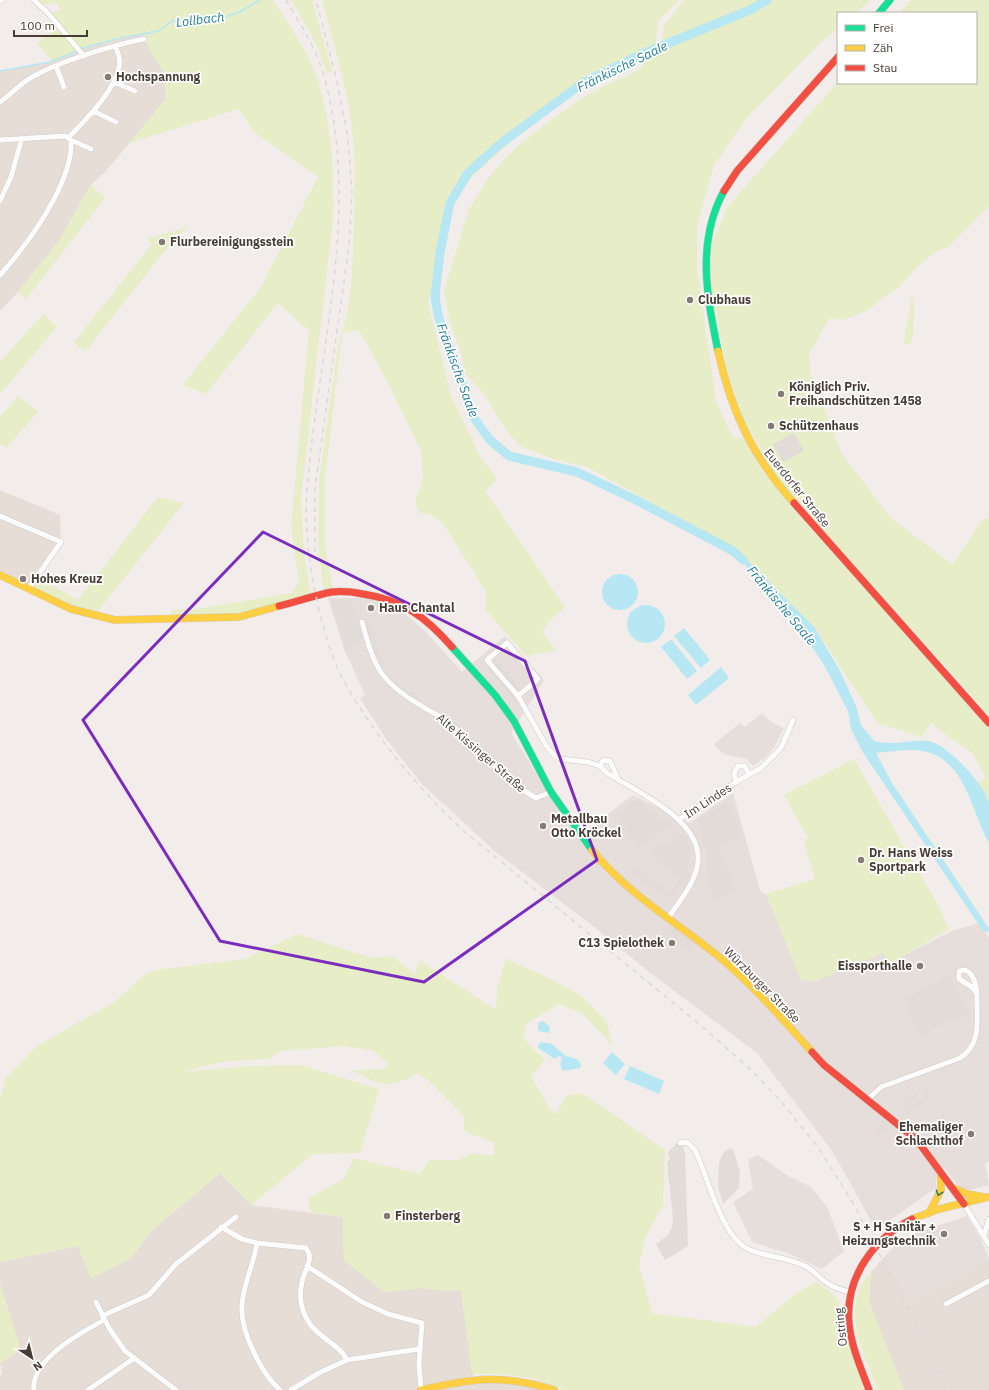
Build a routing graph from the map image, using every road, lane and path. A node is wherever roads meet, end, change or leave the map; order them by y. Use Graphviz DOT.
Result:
graph roads {
  1 [pos="34,0"];
  2 [pos="890,0"];
  3 [pos="879,12"];
  4 [pos="144,39"];
  5 [pos="115,46"];
  6 [pos="81,52"];
  7 [pos="837,58"];
  8 [pos="56,66"];
  9 [pos="114,82"];
  10 [pos="64,87"];
  11 [pos="136,91"];
  12 [pos="0,102"];
  13 [pos="93,111"];
  14 [pos="116,122"];
  15 [pos="22,138"];
  16 [pos="70,138"];
  17 [pos="0,140"];
  18 [pos="91,149"];
  19 [pos="0,201"];
  20 [pos="0,275"];
  21 [pos="0,516"];
  22 [pos="0,575"];
  23 [pos="29,588"];
  24 [pos="362,622"];
  25 [pos="518,696"];
  26 [pos="793,720"];
  27 [pos="989,724"];
  28 [pos="600,766"];
  29 [pos="749,775"];
  30 [pos="619,780"];
  31 [pos="736,782"];
  32 [pos="551,792"];
  33 [pos="680,819"];
  34 [pos="668,918"];
  35 [pos="977,994"];
  36 [pos="867,1100"];
  37 [pos="680,1143"];
  38 [pos="941,1171"];
  39 [pos="952,1187"];
  40 [pos="989,1197"];
  41 [pos="964,1204"];
  42 [pos="929,1213"];
  43 [pos="236,1217"];
  44 [pos="989,1219"];
  45 [pos="221,1227"];
  46 [pos="984,1235"];
  47 [pos="257,1242"];
  48 [pos="989,1245"];
  49 [pos="307,1266"];
  50 [pos="989,1281"];
  51 [pos="850,1292"];
  52 [pos="96,1302"];
  53 [pos="946,1304"];
  54 [pos="103,1318"];
  55 [pos="419,1349"];
  56 [pos="133,1359"];
  57 [pos="347,1360"];
  58 [pos="34,1390"];
  59 [pos="88,1390"];
  60 [pos="175,1390"];
  61 [pos="280,1390"];
  62 [pos="290,1390"];
  63 [pos="421,1390"];
  64 [pos="554,1390"];
  65 [pos="869,1390"];
  1 -- 6 [label="street"];
  2 -- 3 [label="main road"];
  4 -- 5 [label="street"];
  5 -- 6 [label="street"];
  5 -- 9 [label="street"];
  6 -- 8 [label="street"];
  7 -- 27 [label="main road, Euerdorfer Straße"];
  8 -- 10 [label="street"];
  8 -- 12 [label="street"];
  9 -- 11 [label="street"];
  9 -- 13 [label="street"];
  13 -- 14 [label="street"];
  13 -- 16 [label="street"];
  15 -- 16 [label="street"];
  15 -- 17 [label="street"];
  15 -- 19 [label="street"];
  16 -- 18 [label="street"];
  16 -- 20 [label="street"];
  21 -- 23 [label="street"];
  22 -- 23 [label="main road, Würzburger Straße"];
  23 -- 32 [label="main road, Würzburger Straße"];
  24 -- 32 [label="street, Alte Kissinger Straße"];
  25 -- 25 [label="street"];
  25 -- 28 [label="street"];
  26 -- 29 [label="street, Im Lindes"];
  28 -- 30 [label="street"];
  28 -- 30 [label="street"];
  29 -- 31 [label="street, Im Lindes"];
  29 -- 31 [label="street, Im Lindes"];
  30 -- 33 [label="street"];
  31 -- 33 [label="street, Im Lindes"];
  32 -- 34 [label="main road, Würzburger Straße"];
  33 -- 34 [label="street"];
  34 -- 36 [label="main road, Würzburger Straße"];
  35 -- 35 [label="street"];
  35 -- 36 [label="street"];
  36 -- 38 [label="main road, Würzburger Straße"];
  37 -- 51 [label="street"];
  38 -- 39 [label="main road, Würzburger Straße"];
  38 -- 42 [label="main road, one-way"];
  39 -- 40 [label="main road"];
  39 -- 41 [label="main road, Würzburger Straße"];
  40 -- 41 [label="main road, Ostring"];
  41 -- 42 [label="main road, Ostring"];
  41 -- 46 [label="street"];
  42 -- 51 [label="main road, Ostring"];
  43 -- 45 [label="street"];
  44 -- 46 [label="street"];
  45 -- 47 [label="street"];
  45 -- 54 [label="street"];
  46 -- 48 [label="street"];
  47 -- 49 [label="street"];
  47 -- 61 [label="street"];
  49 -- 55 [label="street"];
  49 -- 57 [label="street"];
  50 -- 53 [label="street"];
  51 -- 65 [label="main road, Ostring"];
  52 -- 54 [label="street"];
  54 -- 56 [label="street"];
  54 -- 58 [label="street"];
  55 -- 57 [label="street"];
  55 -- 63 [label="street"];
  56 -- 59 [label="street"];
  56 -- 60 [label="street"];
  57 -- 62 [label="street"];
  63 -- 64 [label="main road"];
}
